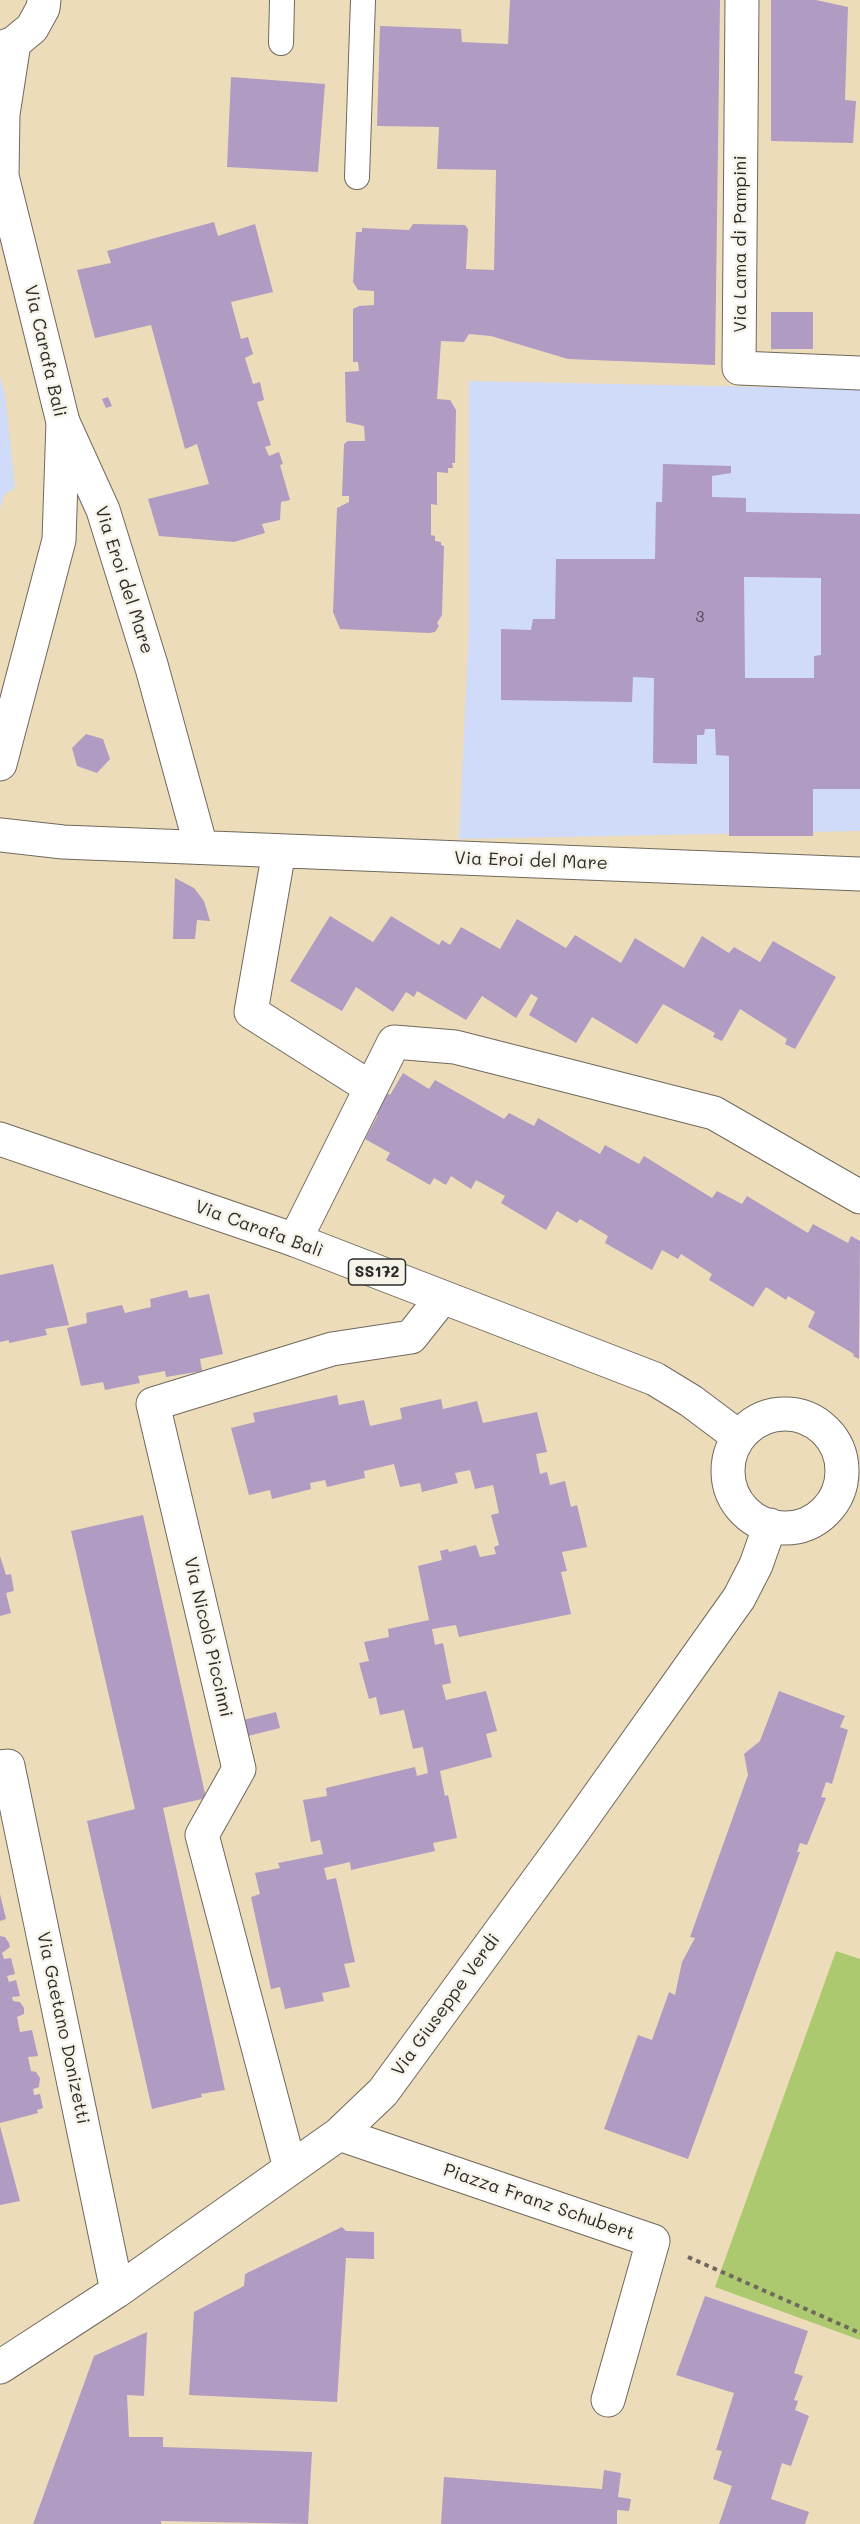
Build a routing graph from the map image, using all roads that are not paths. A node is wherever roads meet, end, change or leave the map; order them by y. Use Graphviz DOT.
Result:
graph roads {
  1 [pos="282,0"];
  2 [pos="363,0"];
  3 [pos="742,0"];
  4 [pos="48,3"];
  5 [pos="281,43"];
  6 [pos="7,45"];
  7 [pos="357,177"];
  8 [pos="860,373"];
  9 [pos="63,422"];
  10 [pos="0,764"];
  11 [pos="0,835"];
  12 [pos="201,847"];
  13 [pos="279,851"];
  14 [pos="860,874"];
  15 [pos="371,1088"];
  16 [pos="0,1139"];
  17 [pos="860,1197"];
  18 [pos="295,1240"];
  19 [pos="442,1298"];
  20 [pos="739,1437"];
  21 [pos="851,1474"];
  22 [pos="770,1525"];
  23 [pos="4,1766"];
  24 [pos="339,2134"];
  25 [pos="290,2168"];
  26 [pos="117,2291"];
  27 [pos="0,2367"];
  28 [pos="608,2400"];
  1 -- 5 [label="lane"];
  2 -- 7 [label="lane"];
  3 -- 8 [label="street, Via Lama di Pampini"];
  4 -- 6 [label="street"];
  6 -- 9 [label="street, Via Carafa Bali"];
  9 -- 10 [label="street, Via Carafa Bali"];
  9 -- 12 [label="street, Via Eroi del Mare"];
  11 -- 12 [label="street, Via Eroi del Mare"];
  12 -- 13 [label="street, Via Eroi del Mare"];
  13 -- 14 [label="street, Via Eroi del Mare"];
  13 -- 15 [label="street"];
  15 -- 17 [label="street"];
  15 -- 18 [label="street"];
  16 -- 18 [label="street, Via Carafa Balì / SS172"];
  18 -- 19 [label="street, Via Carafa Balì / SS172"];
  19 -- 20 [label="street, Via Carafa Balì / SS172"];
  19 -- 25 [label="street, Via Nicolò Piccinni"];
  20 -- 21 [label="street"];
  20 -- 22 [label="street"];
  21 -- 22 [label="street"];
  22 -- 24 [label="street, Via Giuseppe Verdi"];
  23 -- 26 [label="street, Via Gaetano Donizetti"];
  24 -- 25 [label="street, Via Giuseppe Verdi"];
  24 -- 28 [label="street, Piazza Franz Schubert"];
  25 -- 26 [label="street, Via Giuseppe Verdi"];
  26 -- 27 [label="street, Via Giuseppe Verdi"];
}
